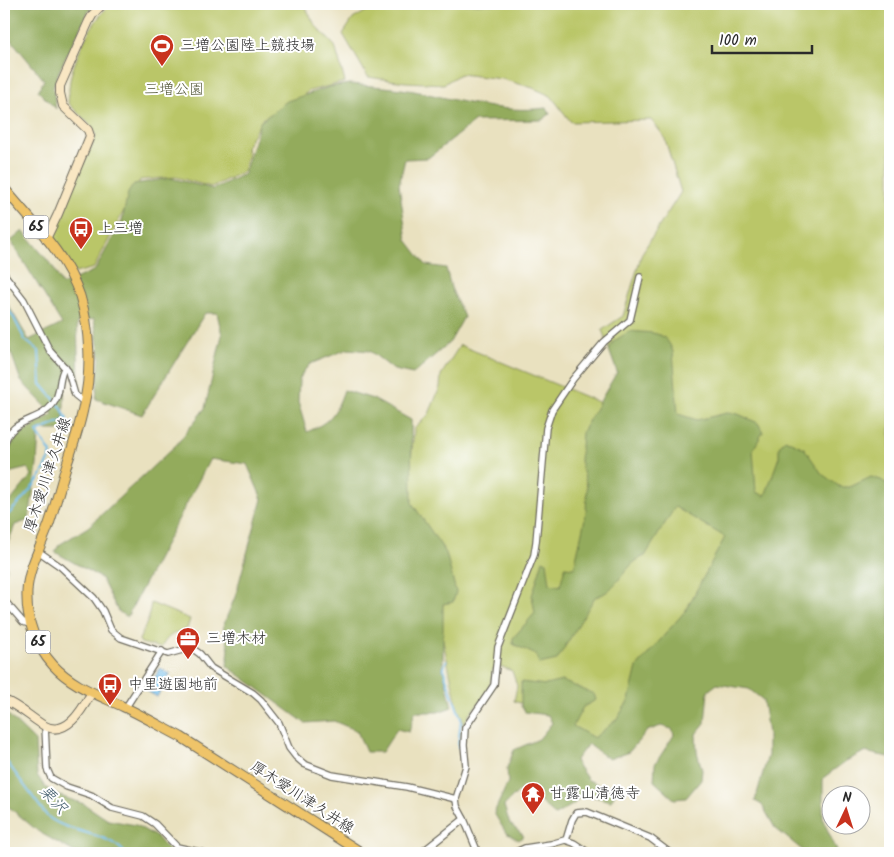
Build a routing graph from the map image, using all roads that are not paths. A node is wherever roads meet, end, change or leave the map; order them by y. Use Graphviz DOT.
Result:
graph roads {
  1 [pos="103,4"];
  2 [pos="4,188"];
  3 [pos="46,238"];
  4 [pos="4,274"];
  5 [pos="640,277"];
  6 [pos="65,367"];
  7 [pos="85,402"];
  8 [pos="4,446"];
  9 [pos="38,551"];
  10 [pos="4,600"];
  11 [pos="30,624"];
  12 [pos="162,651"];
  13 [pos="92,692"];
  14 [pos="4,700"];
  15 [pos="126,707"];
  16 [pos="44,726"];
  17 [pos="456,799"];
  18 [pos="464,819"];
  19 [pos="566,840"];
  20 [pos="204,853"];
  21 [pos="362,853"];
  22 [pos="421,853"];
  23 [pos="478,853"];
  24 [pos="514,853"];
  25 [pos="590,853"];
  26 [pos="670,853"];
  1 -- 3 [label="street"];
  2 -- 3 [label="main road, 厚木愛川津久井線 / 65"];
  3 -- 7 [label="main road, 厚木愛川津久井線 / 65"];
  4 -- 6 [label="street"];
  5 -- 17 [label="street"];
  6 -- 7 [label="street"];
  6 -- 8 [label="street"];
  7 -- 9 [label="main road, 厚木愛川津久井線 / 65"];
  9 -- 11 [label="main road, 厚木愛川津久井線 / 65"];
  9 -- 12 [label="street"];
  10 -- 11 [label="street"];
  11 -- 13 [label="main road, 厚木愛川津久井線 / 65"];
  12 -- 15 [label="street"];
  12 -- 17 [label="street"];
  13 -- 15 [label="main road, 厚木愛川津久井線 / 65"];
  13 -- 16 [label="street"];
  14 -- 16 [label="street"];
  15 -- 21 [label="main road, 厚木愛川津久井線 / 65"];
  16 -- 20 [label="street"];
  17 -- 18 [label="street"];
  18 -- 22 [label="street"];
  18 -- 23 [label="street"];
  19 -- 24 [label="street"];
  19 -- 25 [label="street"];
  19 -- 26 [label="street"];
}
